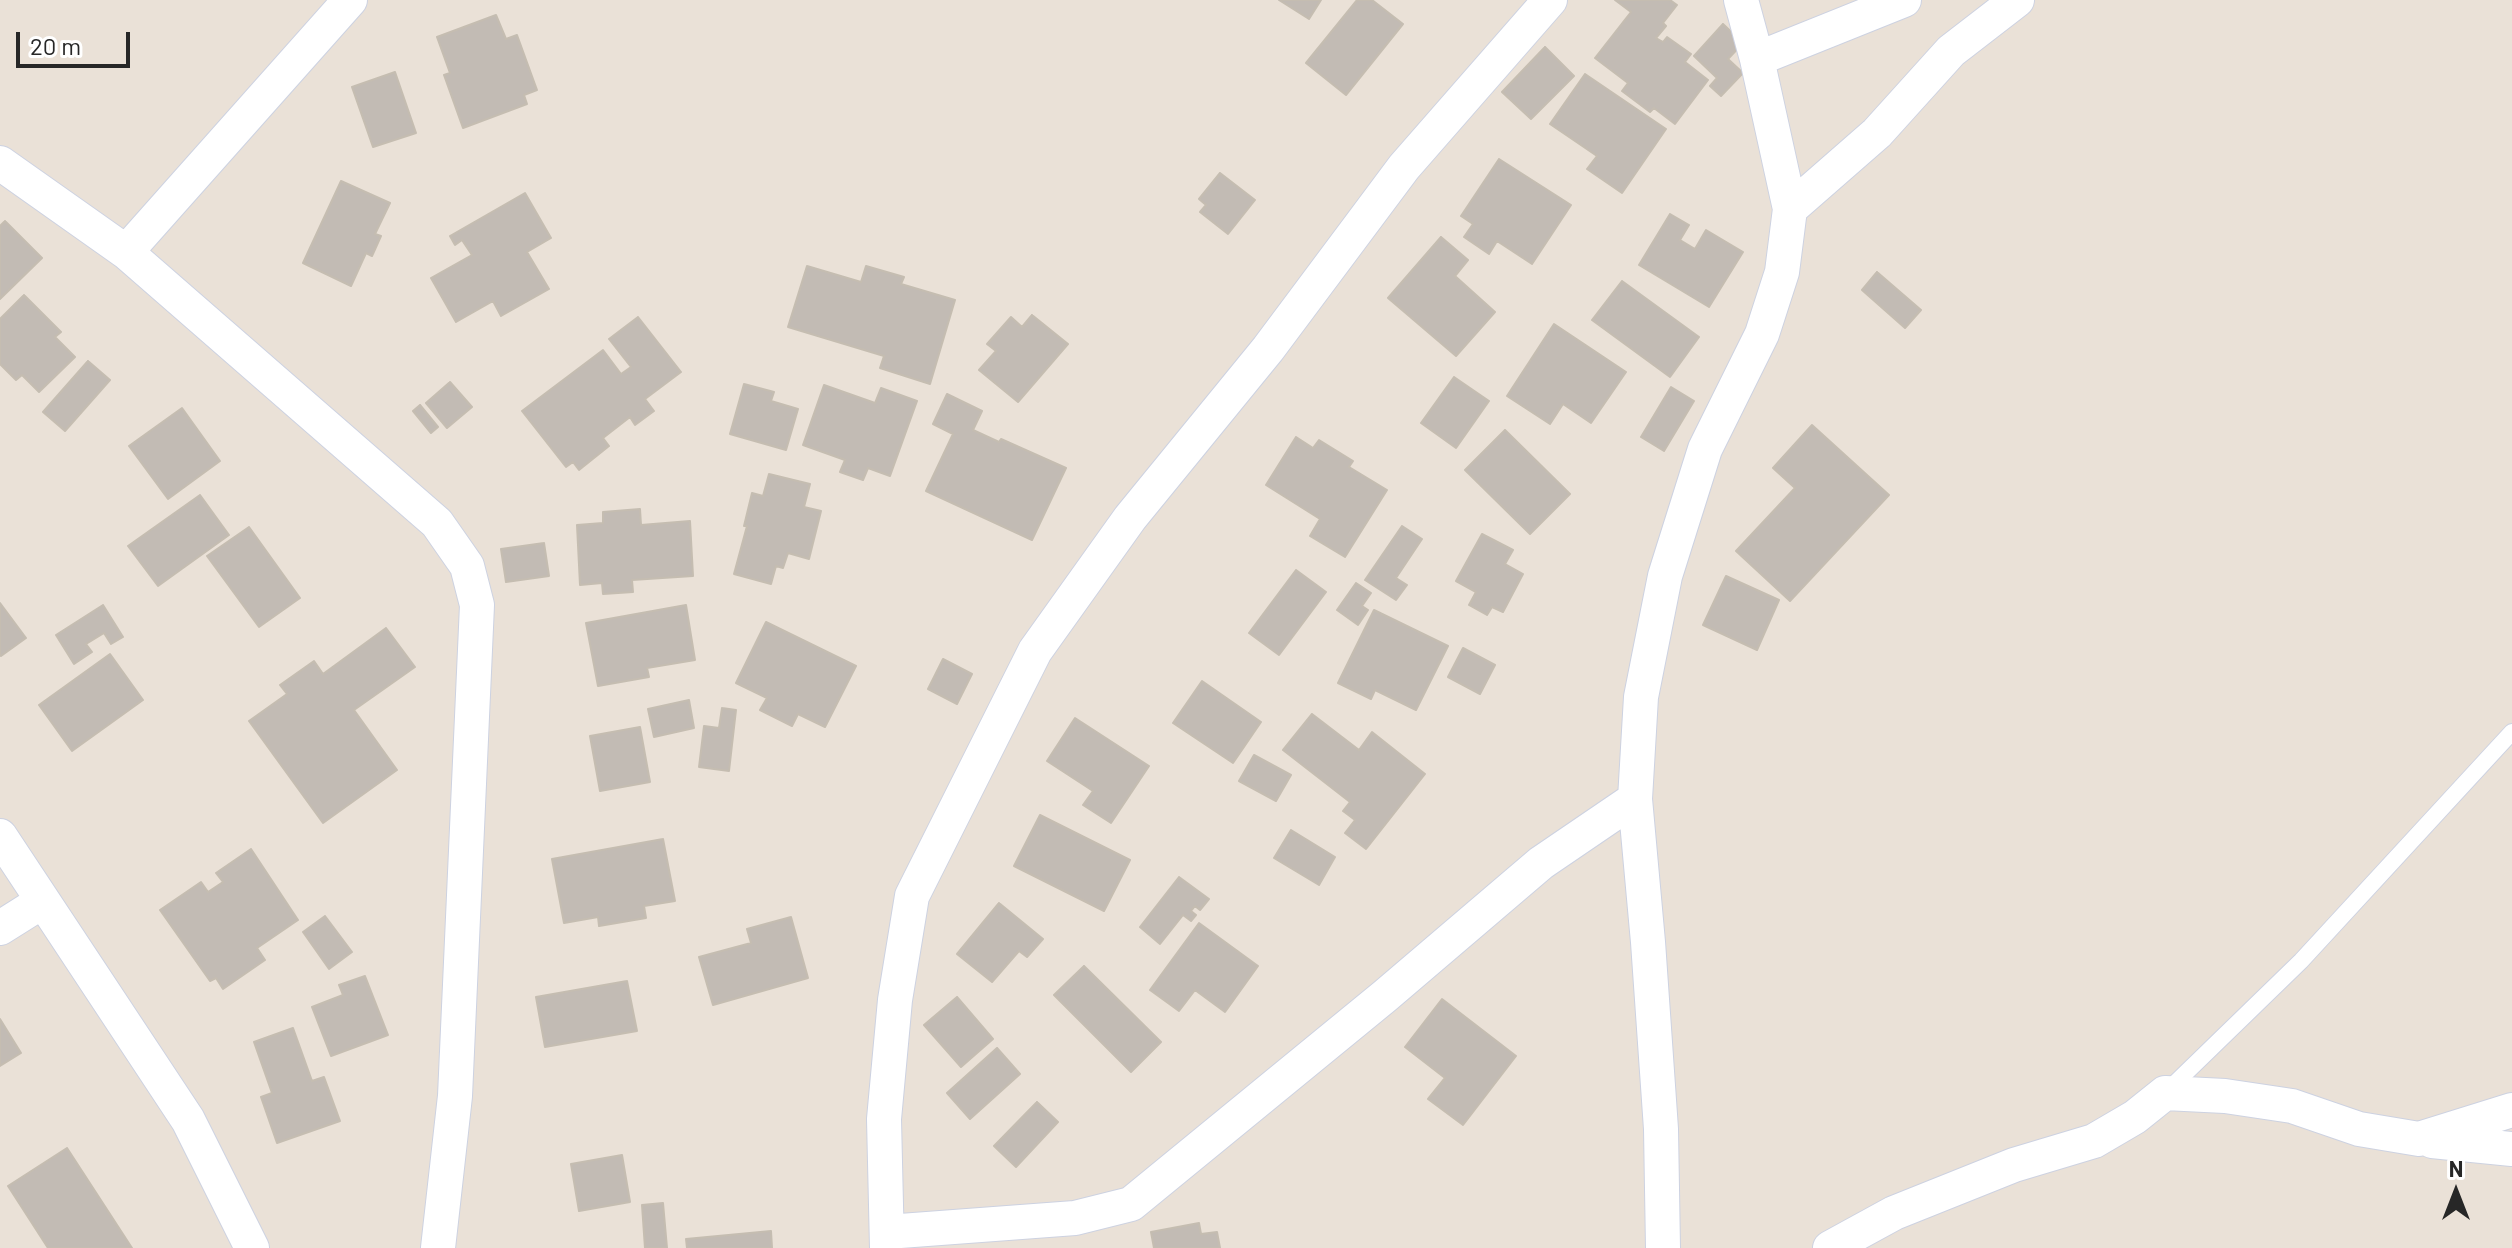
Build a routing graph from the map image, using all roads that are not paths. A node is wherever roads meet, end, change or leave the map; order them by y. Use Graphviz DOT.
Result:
graph roads {
  1 [pos="350,0"];
  2 [pos="1550,0"];
  3 [pos="1741,0"];
  4 [pos="1904,0"];
  5 [pos="2017,0"];
  6 [pos="1757,59"];
  7 [pos="0,163"];
  8 [pos="1790,209"];
  9 [pos="126,252"];
  10 [pos="2512,732"];
  11 [pos="1635,799"];
  12 [pos="0,836"];
  13 [pos="43,901"];
  14 [pos="0,928"];
  15 [pos="2165,1093"];
  16 [pos="2512,1110"];
  17 [pos="2419,1139"];
  18 [pos="2512,1149"];
  19 [pos="887,1240"];
  20 [pos="252,1248"];
  21 [pos="438,1248"];
  22 [pos="1663,1248"];
  23 [pos="1830,1248"];
  1 -- 9 [label="street"];
  2 -- 19 [label="street"];
  3 -- 6 [label="street"];
  4 -- 6 [label="street"];
  5 -- 8 [label="street"];
  6 -- 8 [label="street"];
  7 -- 9 [label="street"];
  8 -- 11 [label="street"];
  9 -- 21 [label="street"];
  10 -- 15 [label="lane"];
  11 -- 19 [label="street"];
  11 -- 22 [label="street"];
  12 -- 13 [label="street"];
  13 -- 14 [label="street"];
  13 -- 20 [label="street"];
  15 -- 17 [label="street"];
  15 -- 23 [label="street"];
  16 -- 17 [label="street"];
  17 -- 18 [label="street"];
}
